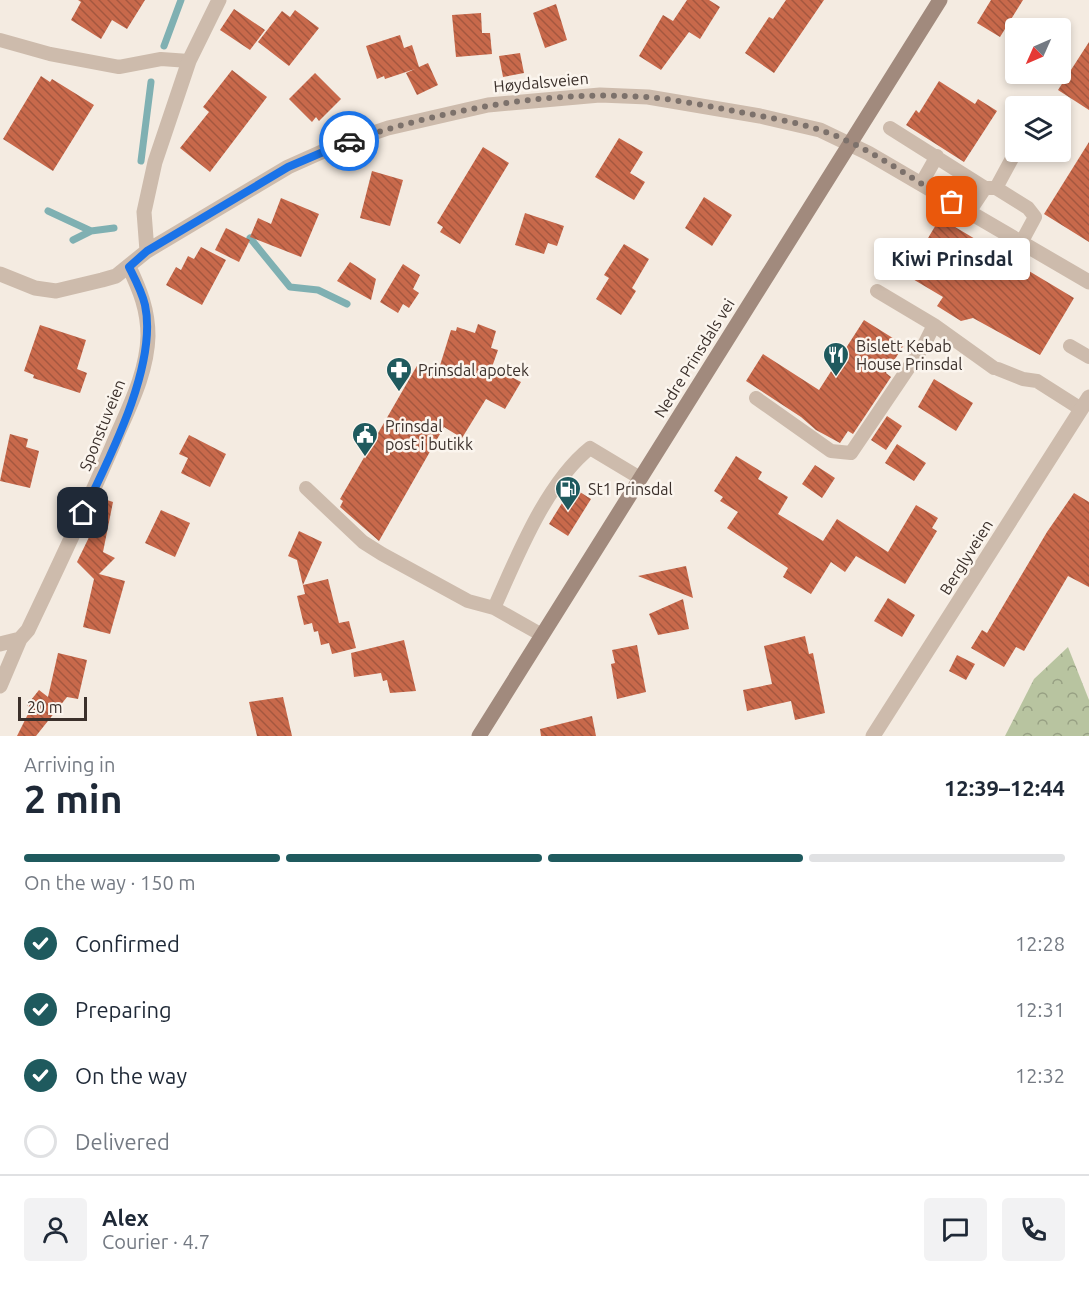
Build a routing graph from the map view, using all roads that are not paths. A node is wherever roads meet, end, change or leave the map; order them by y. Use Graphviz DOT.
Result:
graph roads {
  1 [pos="219,0"];
  2 [pos="940,0"];
  3 [pos="0,40"];
  4 [pos="189,61"];
  5 [pos="890,128"];
  6 [pos="850,144"];
  7 [pos="937,156"];
  8 [pos="1009,162"];
  9 [pos="921,184"];
  10 [pos="990,188"];
  11 [pos="969,212"];
  12 [pos="1021,243"];
  13 [pos="147,251"];
  14 [pos="129,267"];
  15 [pos="0,274"];
  16 [pos="1089,282"];
  17 [pos="877,291"];
  18 [pos="934,325"];
  19 [pos="1070,346"];
  20 [pos="1089,357"];
  21 [pos="756,398"];
  22 [pos="1085,403"];
  23 [pos="640,478"];
  24 [pos="306,488"];
  25 [pos="494,608"];
  26 [pos="542,635"];
  27 [pos="20,639"];
  28 [pos="0,644"];
  29 [pos="0,686"];
  30 [pos="479,736"];
  31 [pos="873,736"];
  1 -- 4 [label="street"];
  2 -- 6 [label="main road, Nedre Prinsdals vei"];
  3 -- 4 [label="lane"];
  4 -- 13 [label="street"];
  5 -- 7 [label="lane"];
  6 -- 9 [label="street, Høydalsveien"];
  6 -- 13 [label="street, Høydalsveien"];
  6 -- 23 [label="main road, Nedre Prinsdals vei"];
  7 -- 9 [label="lane"];
  7 -- 10 [label="lane"];
  8 -- 10 [label="lane"];
  9 -- 11 [label="street, Høydalsveien"];
  10 -- 11 [label="lane"];
  10 -- 12 [label="lane"];
  11 -- 12 [label="street, Høydalsveien"];
  12 -- 16 [label="street, Høydalsveien"];
  13 -- 14 [label="street, Høydalsveien"];
  14 -- 15 [label="street, Høydalsveien"];
  14 -- 27 [label="street, Sponstuveien"];
  17 -- 18 [label="lane"];
  18 -- 21 [label="lane"];
  18 -- 22 [label="lane"];
  19 -- 20 [label="lane"];
  22 -- 31 [label="street, Berglyveien"];
  23 -- 25 [label="lane"];
  23 -- 26 [label="main road, Nedre Prinsdals vei"];
  24 -- 25 [label="lane"];
  25 -- 26 [label="lane"];
  26 -- 30 [label="main road, Nedre Prinsdals vei"];
  27 -- 28 [label="street"];
  27 -- 29 [label="street, Sponstuveien"];
}
